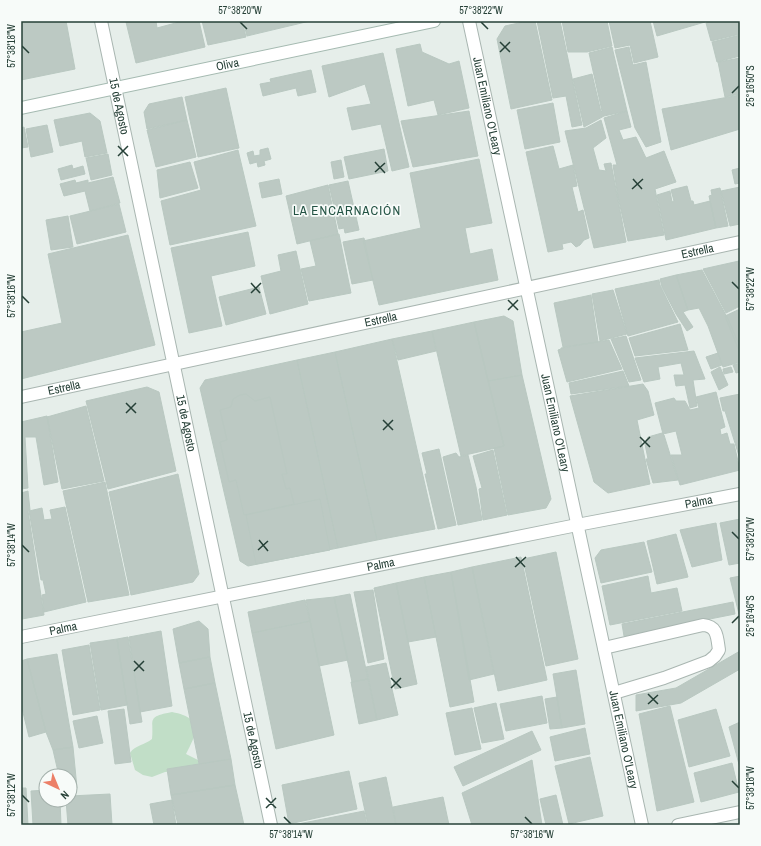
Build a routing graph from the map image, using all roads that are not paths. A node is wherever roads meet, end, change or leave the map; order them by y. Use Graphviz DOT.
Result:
graph roads {
  1 [pos="101,21"];
  2 [pos="434,21"];
  3 [pos="469,21"];
  4 [pos="115,88"];
  5 [pos="21,108"];
  6 [pos="740,242"];
  7 [pos="526,287"];
  8 [pos="173,364"];
  9 [pos="21,397"];
  10 [pos="740,494"];
  11 [pos="577,525"];
  12 [pos="223,596"];
  13 [pos="21,637"];
  14 [pos="604,648"];
  15 [pos="614,693"];
  16 [pos="740,812"];
  17 [pos="271,825"];
  18 [pos="642,825"];
  19 [pos="678,825"];
  1 -- 4 [label="street, 15 de Agosto"];
  2 -- 4 [label="street, Oliva"];
  3 -- 7 [label="street, Juan Emiliano O'Leary"];
  4 -- 5 [label="street, Oliva"];
  4 -- 8 [label="street, 15 de Agosto"];
  6 -- 7 [label="street, Estrella"];
  7 -- 8 [label="street, Estrella"];
  7 -- 11 [label="street, Juan Emiliano O'Leary"];
  8 -- 9 [label="street, Estrella"];
  8 -- 12 [label="street, 15 de Agosto"];
  10 -- 11 [label="street, Palma"];
  11 -- 12 [label="street, Palma"];
  11 -- 14 [label="street, Juan Emiliano O'Leary"];
  12 -- 13 [label="street, Palma"];
  12 -- 17 [label="street, 15 de Agosto"];
  14 -- 15 [label="street, Juan Emiliano O'Leary"];
  14 -- 15 [label="street"];
  15 -- 18 [label="street, Juan Emiliano O'Leary"];
  16 -- 19 [label="street"];
}
